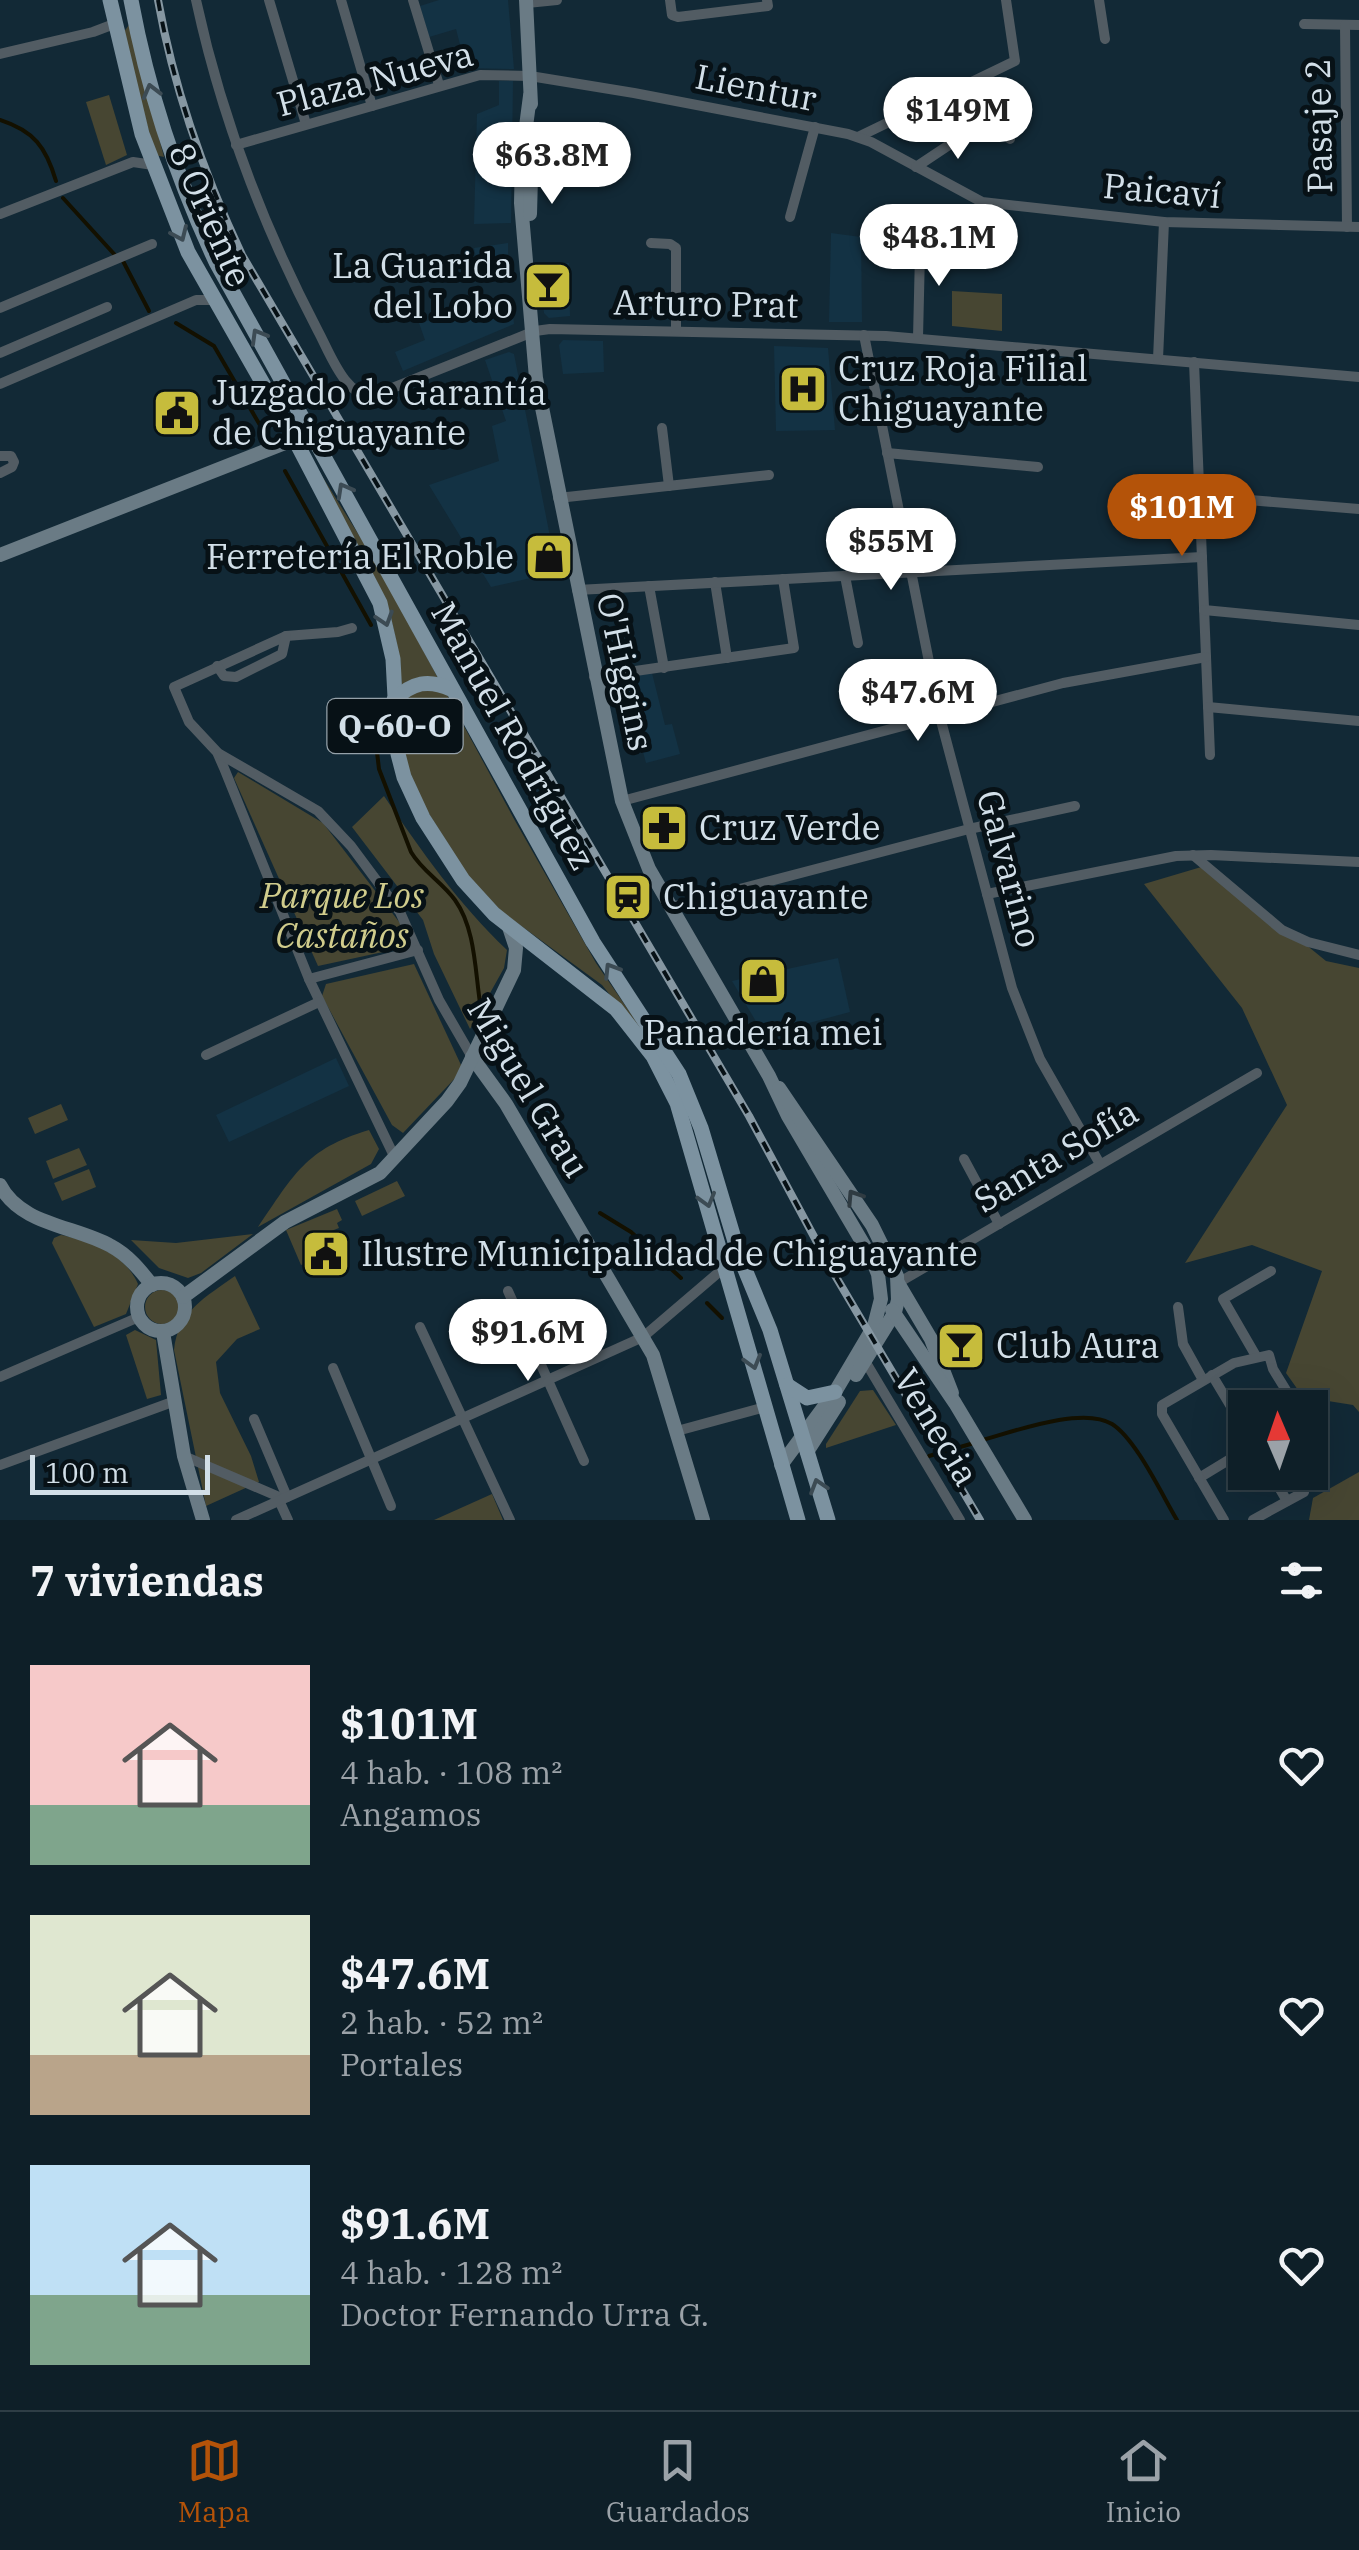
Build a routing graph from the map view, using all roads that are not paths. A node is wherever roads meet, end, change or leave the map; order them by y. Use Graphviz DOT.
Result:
graph roads {
  1 [pos="110,0"];
  2 [pos="209,0"];
  3 [pos="269,0"];
  4 [pos="341,0"];
  5 [pos="413,0"];
  6 [pos="557,0"];
  7 [pos="670,0"];
  8 [pos="1006,0"];
  9 [pos="1099,0"];
  10 [pos="131,1"];
  11 [pos="526,1"];
  12 [pos="196,2"];
  13 [pos="768,3"];
  14 [pos="114,24"];
  15 [pos="1304,24"];
  16 [pos="1345,24"];
  17 [pos="1359,25"];
  18 [pos="1105,39"];
  19 [pos="0,54"];
  20 [pos="530,76"];
  21 [pos="439,85"];
  22 [pos="1346,96"];
  23 [pos="1359,96"];
  24 [pos="372,106"];
  25 [pos="306,124"];
  26 [pos="815,127"];
  27 [pos="858,136"];
  28 [pos="1010,139"];
  29 [pos="236,145"];
  30 [pos="1353,160"];
  31 [pos="152,166"];
  32 [pos="916,167"];
  33 [pos="180,178"];
  34 [pos="0,214"];
  35 [pos="790,217"];
  36 [pos="1164,222"];
  37 [pos="1353,227"];
  38 [pos="650,243"];
  39 [pos="152,244"];
  40 [pos="920,253"];
  41 [pos="213,300"];
  42 [pos="107,307"];
  43 [pos="0,308"];
  44 [pos="676,331"];
  45 [pos="530,333"];
  46 [pos="864,335"];
  47 [pos="918,338"];
  48 [pos="0,353"];
  49 [pos="1158,359"];
  50 [pos="1194,362"];
  51 [pos="1359,377"];
  52 [pos="0,384"];
  53 [pos="310,428"];
  54 [pos="662,428"];
  55 [pos="294,438"];
  56 [pos="887,454"];
  57 [pos="0,456"];
  58 [pos="1038,467"];
  59 [pos="0,473"];
  60 [pos="769,475"];
  61 [pos="669,486"];
  62 [pos="1200,496"];
  63 [pos="558,498"];
  64 [pos="1359,508"];
  65 [pos="0,555"];
  66 [pos="1202,557"];
  67 [pos="911,572"];
  68 [pos="845,576"];
  69 [pos="783,579"];
  70 [pos="715,582"];
  71 [pos="649,586"];
  72 [pos="577,590"];
  73 [pos="1204,610"];
  74 [pos="1359,625"];
  75 [pos="352,628"];
  76 [pos="286,636"];
  77 [pos="858,642"];
  78 [pos="1206,657"];
  79 [pos="727,658"];
  80 [pos="217,666"];
  81 [pos="664,668"];
  82 [pos="594,678"];
  83 [pos="451,690"];
  84 [pos="394,700"];
  85 [pos="1208,707"];
  86 [pos="940,717"];
  87 [pos="1359,721"];
  88 [pos="217,752"];
  89 [pos="1210,755"];
  90 [pos="622,801"];
  91 [pos="1075,806"];
  92 [pos="969,828"];
  93 [pos="1192,855"];
  94 [pos="1359,862"];
  95 [pos="986,894"];
  96 [pos="672,907"];
  97 [pos="509,927"];
  98 [pos="418,950"];
  99 [pos="545,953"];
  100 [pos="1359,955"];
  101 [pos="514,970"];
  102 [pos="309,979"];
  103 [pos="319,1002"];
  104 [pos="206,1056"];
  105 [pos="472,1057"];
  106 [pos="1256,1073"];
  107 [pos="769,1076"];
  108 [pos="395,1158"];
  109 [pos="964,1159"];
  110 [pos="1100,1164"];
  111 [pos="0,1185"];
  112 [pos="999,1224"];
  113 [pos="739,1256"];
  114 [pos="726,1268"];
  115 [pos="1271,1271"];
  116 [pos="898,1283"];
  117 [pos="152,1285"];
  118 [pos="508,1292"];
  119 [pos="183,1297"];
  120 [pos="881,1299"];
  121 [pos="902,1306"];
  122 [pos="1178,1307"];
  123 [pos="139,1317"];
  124 [pos="420,1327"];
  125 [pos="163,1332"];
  126 [pos="643,1337"];
  127 [pos="1263,1355"];
  128 [pos="865,1361"];
  129 [pos="333,1368"];
  130 [pos="0,1376"];
  131 [pos="1208,1378"];
  132 [pos="548,1380"];
  133 [pos="787,1385"];
  134 [pos="1286,1390"];
  135 [pos="835,1392"];
  136 [pos="174,1401"];
  137 [pos="1228,1406"];
  138 [pos="765,1407"];
  139 [pos="254,1419"];
  140 [pos="460,1419"];
  141 [pos="677,1432"];
  142 [pos="805,1445"];
  143 [pos="184,1456"];
  144 [pos="372,1459"];
  145 [pos="584,1461"];
  146 [pos="1228,1461"];
  147 [pos="0,1465"];
  148 [pos="781,1465"];
  149 [pos="1200,1478"];
  150 [pos="1281,1490"];
  151 [pos="1304,1492"];
  152 [pos="283,1499"];
  153 [pos="1287,1501"];
  154 [pos="391,1506"];
  155 [pos="203,1520"];
  156 [pos="236,1520"];
  157 [pos="288,1520"];
  158 [pos="510,1520"];
  159 [pos="703,1520"];
  160 [pos="798,1520"];
  161 [pos="828,1520"];
  162 [pos="960,1520"];
  163 [pos="1025,1520"];
  164 [pos="1224,1520"];
  165 [pos="1254,1520"];
  1 -- 14 [label="main road, 8 Oriente / Q-60-O"];
  2 -- 12 [label="street"];
  3 -- 25 [label="street"];
  4 -- 24 [label="street"];
  5 -- 21 [label="street"];
  6 -- 11 [label="street"];
  7 -- 13 [label="street"];
  8 -- 27 [label="street, Lientur"];
  9 -- 18 [label="street"];
  10 -- 14 [label="main road"];
  33 -- 10 [label="main road, 8 Oriente / Q-60-O, one-way"];
  11 -- 20 [label="street, O'Higgins"];
  12 -- 29 [label="street"];
  14 -- 19 [label="street"];
  14 -- 31 [label="main road, 8 Oriente / Q-60-O"];
  15 -- 16 [label="street"];
  16 -- 17 [label="street"];
  16 -- 22 [label="street, Pasaje 2"];
  20 -- 21 [label="street, Plaza Nueva"];
  20 -- 26 [label="street, Lientur"];
  20 -- 45 [label="street, O'Higgins"];
  21 -- 24 [label="street, Plaza Nueva"];
  22 -- 23 [label="street"];
  22 -- 30 [label="street, Pasaje 2"];
  24 -- 25 [label="street, Plaza Nueva"];
  25 -- 29 [label="street, Plaza Nueva"];
  26 -- 27 [label="street, Lientur"];
  26 -- 35 [label="street"];
  27 -- 32 [label="street, Paicaví"];
  28 -- 32 [label="street"];
  29 -- 45 [label="street, Arturo Prat"];
  30 -- 37 [label="street, Pasaje 2"];
  31 -- 33 [label="main road"];
  31 -- 34 [label="street"];
  31 -- 41 [label="main road, 8 Oriente / Q-60-O, one-way"];
  32 -- 36 [label="street, Paicaví"];
  53 -- 33 [label="main road, 8 Oriente / Q-60-O, one-way"];
  36 -- 37 [label="street, Paicaví"];
  36 -- 49 [label="street"];
  38 -- 44 [label="street"];
  39 -- 43 [label="street"];
  40 -- 47 [label="street"];
  41 -- 52 [label="street"];
  41 -- 55 [label="main road, 8 Oriente / Q-60-O"];
  42 -- 48 [label="street"];
  44 -- 45 [label="street, Arturo Prat"];
  44 -- 46 [label="street, Arturo Prat"];
  45 -- 63 [label="street, O'Higgins"];
  46 -- 47 [label="street, Arturo Prat"];
  46 -- 56 [label="street, Galvarino"];
  47 -- 49 [label="street, Arturo Prat"];
  49 -- 50 [label="street, Arturo Prat"];
  50 -- 51 [label="street, Arturo Prat"];
  50 -- 62 [label="street"];
  53 -- 55 [label="street"];
  83 -- 53 [label="main road, Manuel Rodríguez / Q-60-O, one-way"];
  54 -- 61 [label="street"];
  55 -- 65 [label="street"];
  55 -- 84 [label="main road, Manuel Rodríguez / Q-60-O, one-way"];
  56 -- 58 [label="street"];
  56 -- 67 [label="street, Galvarino"];
  57 -- 59 [label="street"];
  60 -- 61 [label="street"];
  61 -- 63 [label="street"];
  62 -- 64 [label="street"];
  62 -- 66 [label="street"];
  63 -- 72 [label="street, O'Higgins"];
  66 -- 67 [label="street"];
  66 -- 73 [label="street"];
  67 -- 68 [label="street"];
  67 -- 86 [label="street, Galvarino"];
  68 -- 69 [label="street"];
  68 -- 77 [label="street"];
  69 -- 70 [label="street"];
  69 -- 79 [label="street"];
  70 -- 71 [label="street"];
  70 -- 79 [label="street"];
  71 -- 72 [label="street"];
  71 -- 81 [label="street"];
  72 -- 82 [label="street, O'Higgins"];
  73 -- 74 [label="street"];
  73 -- 78 [label="street"];
  75 -- 76 [label="street"];
  76 -- 80 [label="street"];
  76 -- 80 [label="street"];
  78 -- 85 [label="street"];
  78 -- 86 [label="street"];
  79 -- 81 [label="street"];
  80 -- 88 [label="street"];
  81 -- 82 [label="street"];
  82 -- 90 [label="street, O'Higgins"];
  83 -- 84 [label="main road"];
  113 -- 83 [label="main road, Manuel Rodríguez / Q-60-O, one-way"];
  84 -- 97 [label="main road, Manuel Rodríguez / Q-60-O"];
  85 -- 87 [label="street"];
  85 -- 89 [label="street"];
  86 -- 90 [label="street"];
  86 -- 92 [label="street, Galvarino"];
  88 -- 98 [label="street, Miguel Grau"];
  88 -- 102 [label="street"];
  90 -- 96 [label="street, O'Higgins"];
  91 -- 92 [label="street"];
  92 -- 95 [label="street, Galvarino"];
  92 -- 96 [label="street"];
  93 -- 94 [label="street"];
  93 -- 95 [label="street"];
  93 -- 100 [label="street"];
  95 -- 110 [label="street, Galvarino"];
  96 -- 107 [label="street, O'Higgins"];
  97 -- 99 [label="main road, Manuel Rodríguez / Q-60-O"];
  97 -- 101 [label="street"];
  98 -- 102 [label="street"];
  98 -- 105 [label="street, Miguel Grau"];
  99 -- 101 [label="street"];
  99 -- 114 [label="main road, Manuel Rodríguez / Q-60-O, one-way"];
  101 -- 105 [label="street"];
  102 -- 103 [label="street"];
  103 -- 104 [label="street"];
  103 -- 108 [label="street"];
  105 -- 108 [label="street"];
  105 -- 126 [label="street, Miguel Grau"];
  106 -- 110 [label="street, Santa Sofía"];
  116 -- 107 [label="street, O'Higgins, one-way"];
  107 -- 120 [label="street, O'Higgins"];
  108 -- 119 [label="street"];
  109 -- 112 [label="street"];
  110 -- 112 [label="street, Santa Sofía"];
  111 -- 117 [label="street"];
  112 -- 116 [label="street, Santa Sofía"];
  113 -- 114 [label="street"];
  113 -- 133 [label="main road, Manuel Rodríguez / Q-60-O"];
  114 -- 126 [label="street"];
  114 -- 138 [label="main road, Manuel Rodríguez / Q-60-O, one-way"];
  115 -- 127 [label="street"];
  116 -- 121 [label="street"];
  117 -- 119 [label="street"];
  117 -- 123 [label="street"];
  118 -- 132 [label="street"];
  119 -- 125 [label="street"];
  120 -- 121 [label="street"];
  120 -- 135 [label="street"];
  121 -- 128 [label="street"];
  121 -- 163 [label="street"];
  122 -- 131 [label="street"];
  123 -- 125 [label="street"];
  123 -- 130 [label="street"];
  124 -- 140 [label="street"];
  125 -- 136 [label="street"];
  126 -- 132 [label="street"];
  126 -- 141 [label="street, Miguel Grau"];
  127 -- 131 [label="street"];
  127 -- 134 [label="street"];
  128 -- 142 [label="street"];
  128 -- 162 [label="street, Venecia"];
  129 -- 144 [label="street"];
  131 -- 137 [label="street"];
  131 -- 149 [label="street"];
  132 -- 140 [label="street"];
  132 -- 145 [label="street"];
  133 -- 135 [label="main road"];
  133 -- 142 [label="main road, Manuel Rodríguez / Q-60-O"];
  135 -- 142 [label="street"];
  136 -- 143 [label="street"];
  136 -- 147 [label="street"];
  138 -- 141 [label="street"];
  138 -- 148 [label="main road, Manuel Rodríguez / Q-60-O"];
  139 -- 152 [label="street"];
  140 -- 144 [label="street"];
  140 -- 158 [label="street"];
  141 -- 159 [label="street, Miguel Grau"];
  142 -- 148 [label="street"];
  161 -- 142 [label="main road, Manuel Rodríguez / Q-60-O, one-way"];
  143 -- 152 [label="street"];
  143 -- 155 [label="street"];
  144 -- 152 [label="street"];
  144 -- 154 [label="street"];
  146 -- 149 [label="street"];
  148 -- 160 [label="main road, Manuel Rodríguez / Q-60-O"];
  149 -- 164 [label="street"];
  150 -- 153 [label="street"];
  151 -- 153 [label="street"];
  152 -- 156 [label="street"];
  152 -- 157 [label="street"];
  153 -- 165 [label="street"];
}
